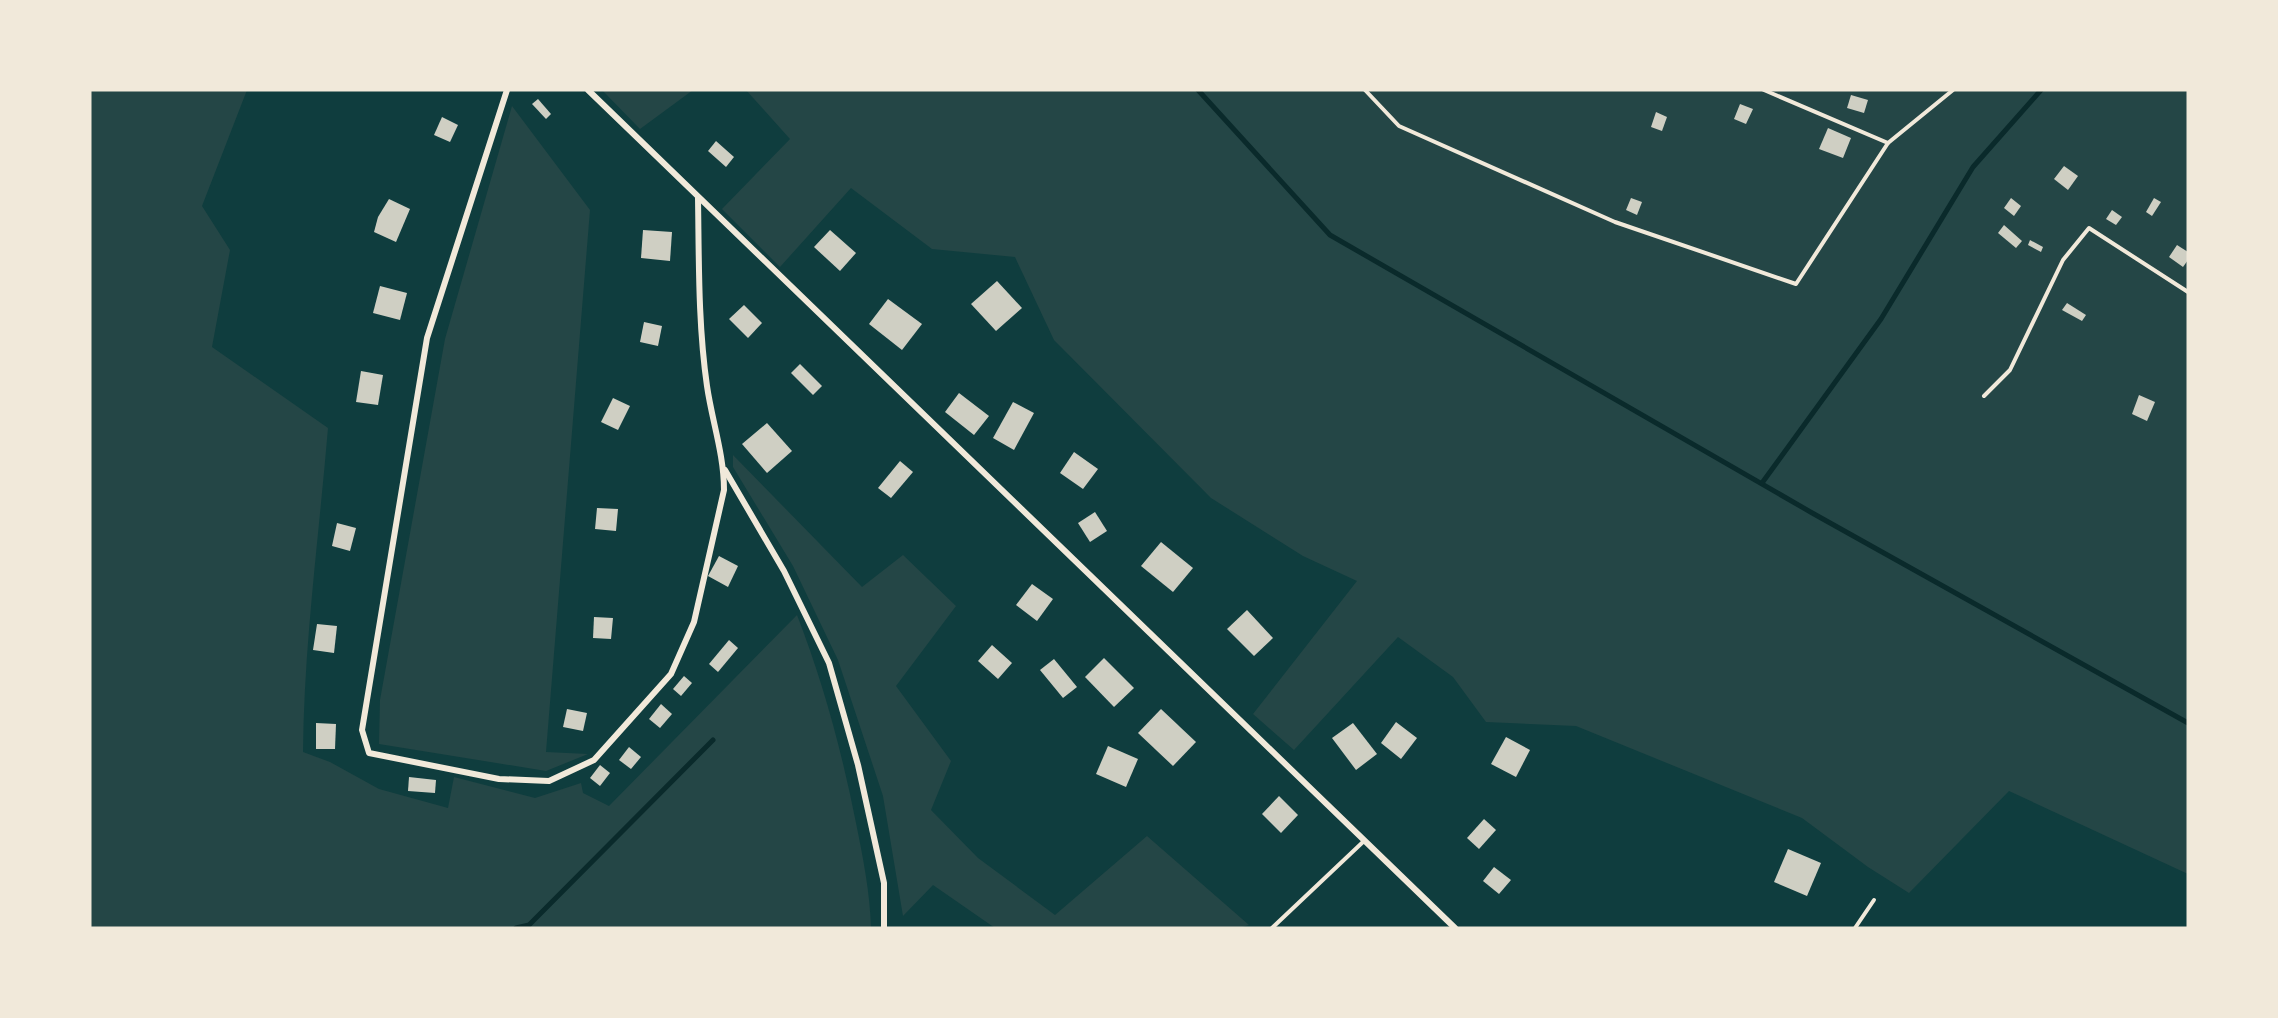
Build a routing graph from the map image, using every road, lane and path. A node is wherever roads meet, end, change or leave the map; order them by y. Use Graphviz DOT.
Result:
graph roads {
  1 [pos="507,90"];
  2 [pos="588,90"];
  3 [pos="1365,90"];
  4 [pos="1764,90"];
  5 [pos="1953,90"];
  6 [pos="1888,143"];
  7 [pos="698,198"];
  8 [pos="2188,292"];
  9 [pos="1984,396"];
  10 [pos="724,469"];
  11 [pos="1364,841"];
  12 [pos="1874,900"];
  13 [pos="884,928"];
  14 [pos="1272,928"];
  15 [pos="1455,928"];
  16 [pos="1855,928"];
  1 -- 10 [label="street"];
  2 -- 7 [label="street"];
  3 -- 6 [label="lane"];
  4 -- 6 [label="lane"];
  5 -- 6 [label="lane"];
  7 -- 10 [label="street"];
  7 -- 11 [label="street"];
  8 -- 9 [label="lane"];
  10 -- 13 [label="street"];
  11 -- 14 [label="lane"];
  11 -- 15 [label="street"];
  12 -- 16 [label="lane"];
}
